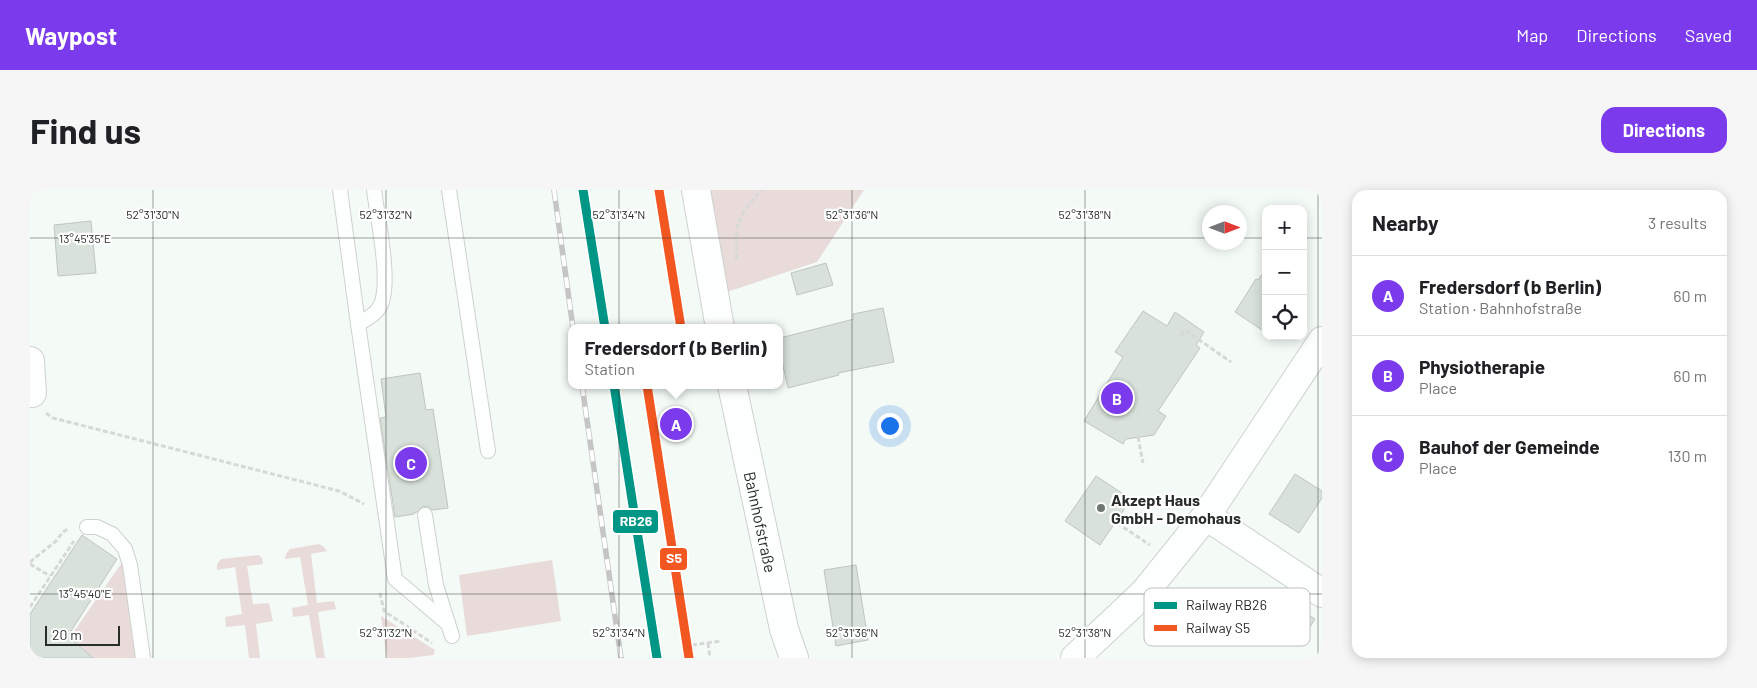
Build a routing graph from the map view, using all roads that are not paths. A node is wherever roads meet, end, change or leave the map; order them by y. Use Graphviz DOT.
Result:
graph roads {
  1 [pos="340,190"];
  2 [pos="374,190"];
  3 [pos="448,190"];
  4 [pos="696,190"];
  5 [pos="358,324"];
  6 [pos="719,324"];
  7 [pos="1322,341"];
  8 [pos="30,361"];
  9 [pos="733,389"];
  10 [pos="32,394"];
  11 [pos="488,451"];
  12 [pos="425,514"];
  13 [pos="1206,516"];
  14 [pos="85,527"];
  15 [pos="1148,588"];
  16 [pos="1144,593"];
  17 [pos="1322,593"];
  18 [pos="144,658"];
  19 [pos="794,658"];
  20 [pos="1075,658"];
  1 -- 5 [label="lane"];
  2 -- 5 [label="lane"];
  3 -- 11 [label="lane"];
  4 -- 6 [label="street"];
  5 -- 12 [label="lane"];
  7 -- 13 [label="street"];
  8 -- 10 [label="street"];
  9 -- 19 [label="street, Bahnhofstraße"];
  13 -- 15 [label="street"];
  13 -- 17 [label="street"];
  14 -- 18 [label="lane"];
  16 -- 20 [label="street"];
}
